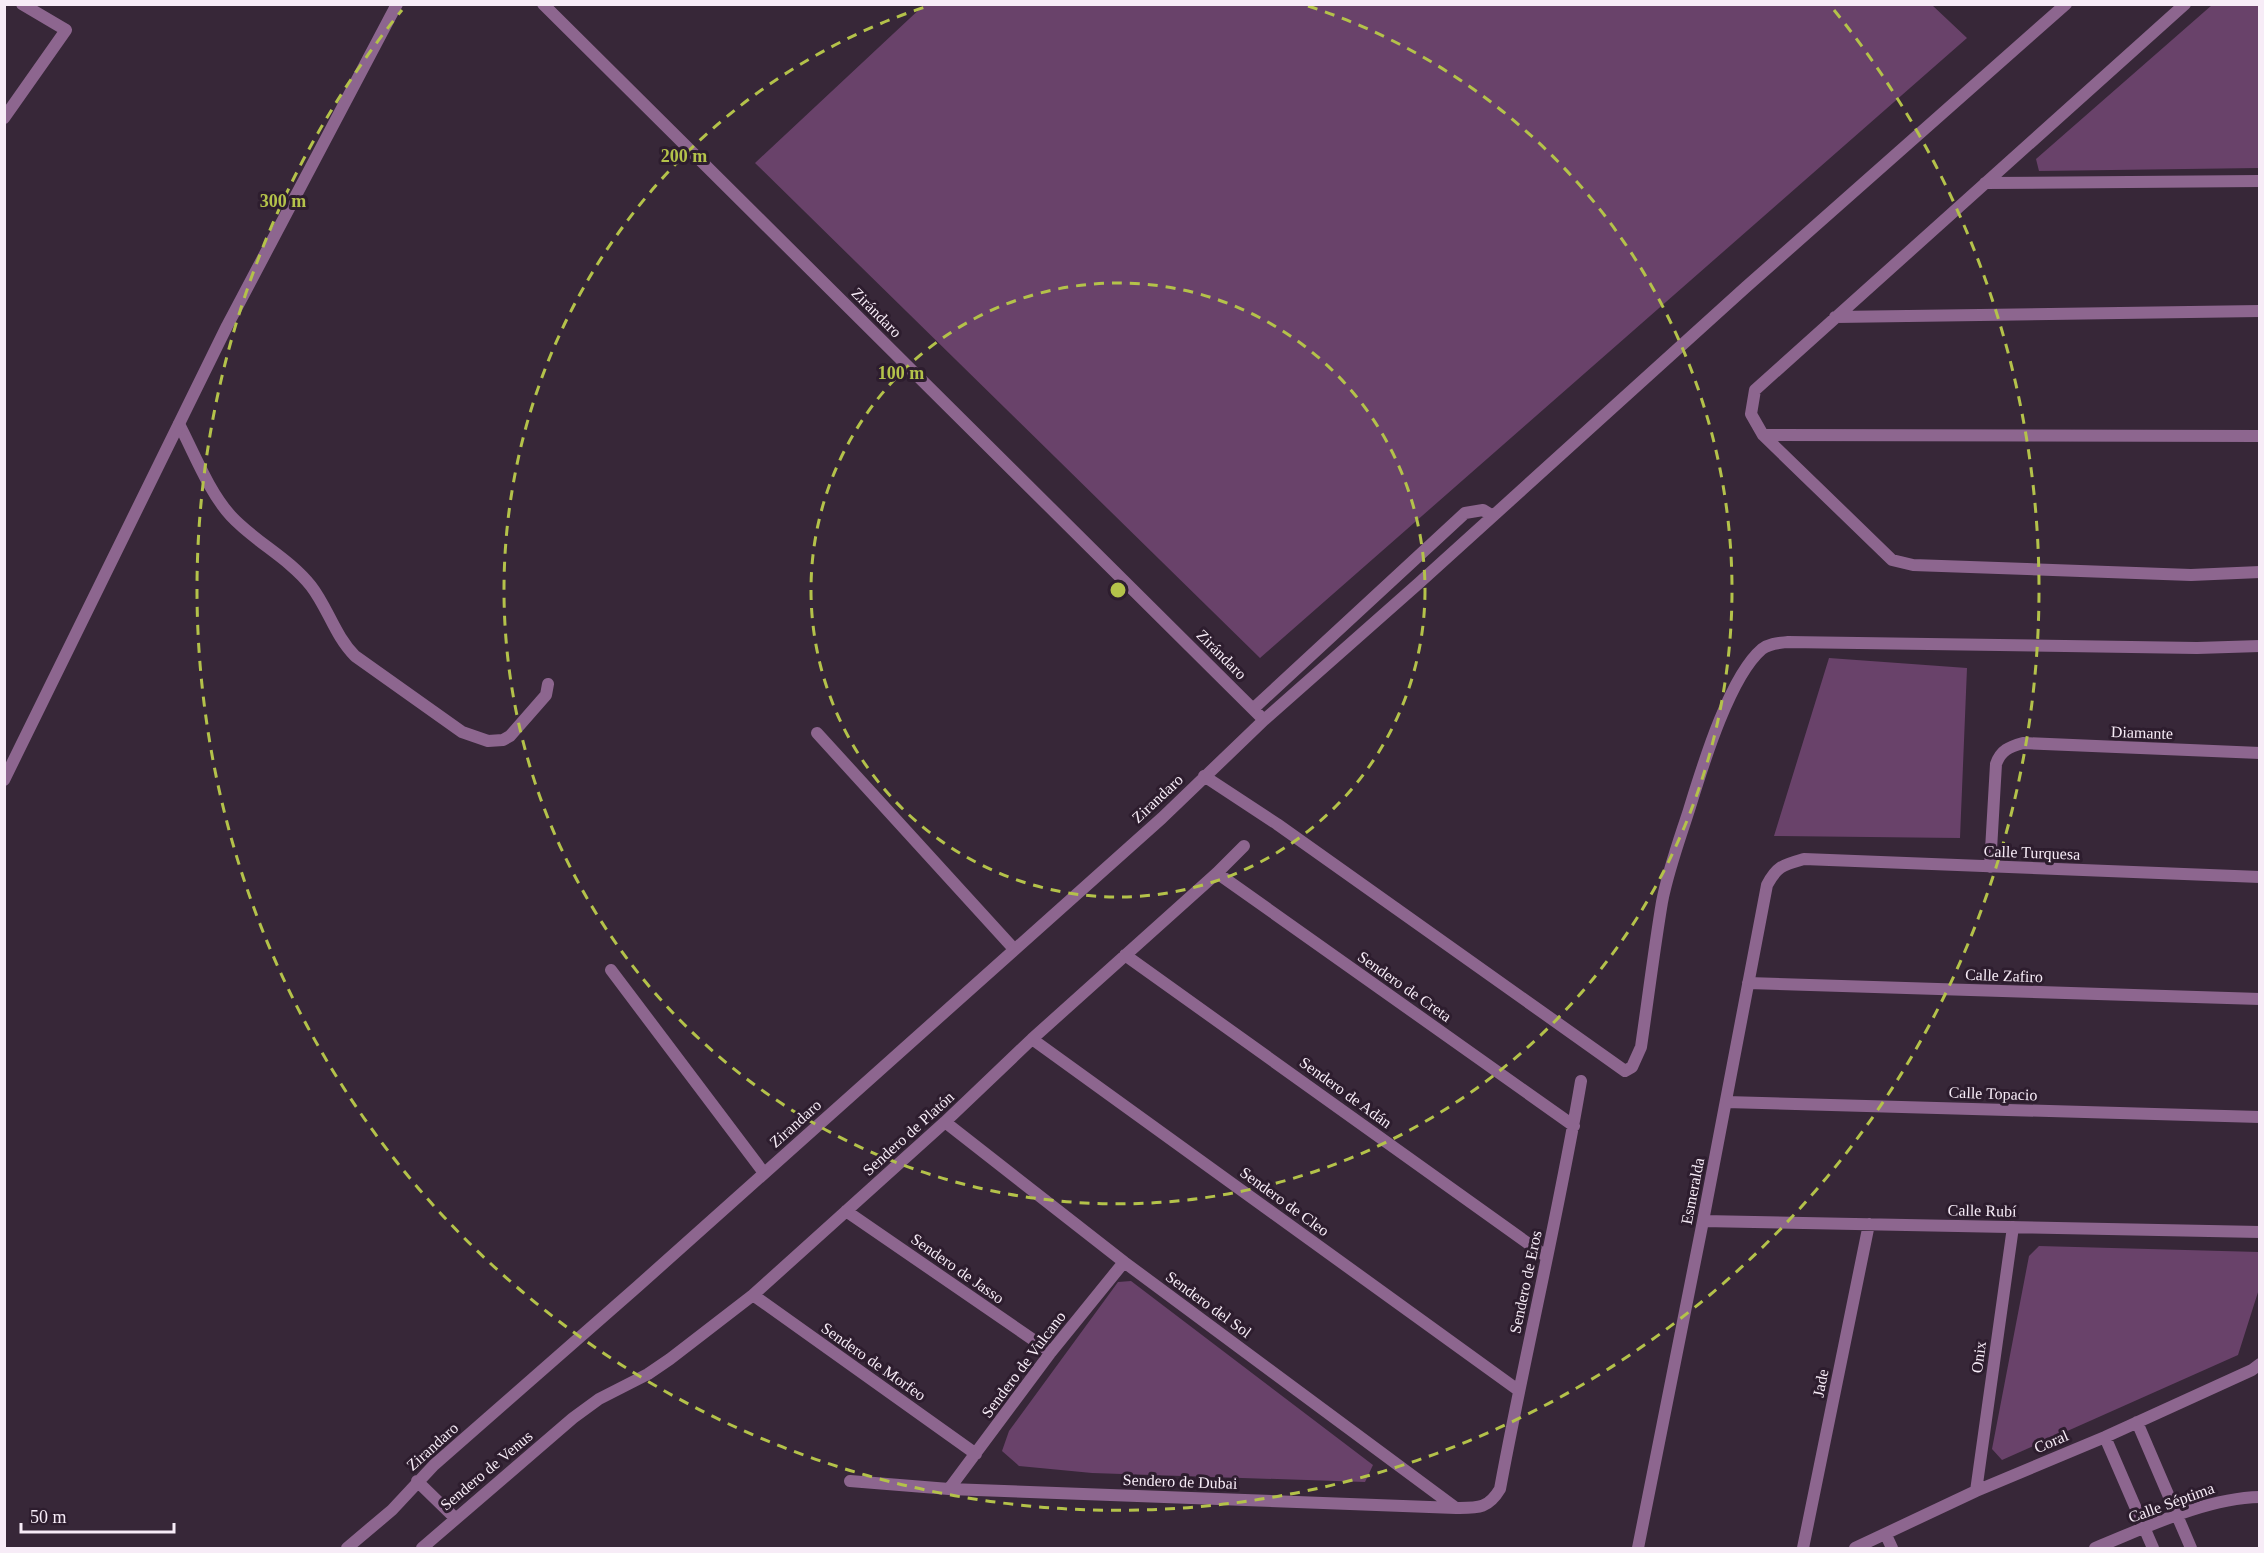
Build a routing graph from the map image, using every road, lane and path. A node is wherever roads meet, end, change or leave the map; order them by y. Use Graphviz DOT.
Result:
graph roads {
  1 [pos="22,4"];
  2 [pos="397,4"];
  3 [pos="543,4"];
  4 [pos="2066,4"];
  5 [pos="2185,4"];
  6 [pos="4,118"];
  7 [pos="2259,181"];
  8 [pos="1985,183"];
  9 [pos="2259,311"];
  10 [pos="1835,317"];
  11 [pos="179,424"];
  12 [pos="1764,435"];
  13 [pos="2259,436"];
  14 [pos="1493,516"];
  15 [pos="2259,573"];
  16 [pos="2259,646"];
  17 [pos="548,684"];
  18 [pos="1253,709"];
  19 [pos="1264,720"];
  20 [pos="817,733"];
  21 [pos="2259,753"];
  22 [pos="1204,776"];
  23 [pos="4,780"];
  24 [pos="1244,846"];
  25 [pos="1804,859"];
  26 [pos="1989,867"];
  27 [pos="1217,873"];
  28 [pos="2259,877"];
  29 [pos="1014,949"];
  30 [pos="1125,955"];
  31 [pos="611,969"];
  32 [pos="1748,983"];
  33 [pos="2259,999"];
  34 [pos="1032,1039"];
  35 [pos="1581,1081"];
  36 [pos="1726,1102"];
  37 [pos="2259,1117"];
  38 [pos="945,1122"];
  39 [pos="1574,1126"];
  40 [pos="764,1173"];
  41 [pos="846,1211"];
  42 [pos="1703,1221"];
  43 [pos="1869,1224"];
  44 [pos="2013,1227"];
  45 [pos="2259,1232"];
  46 [pos="1547,1257"];
  47 [pos="1124,1262"];
  48 [pos="753,1295"];
  49 [pos="1051,1352"];
  50 [pos="2259,1364"];
  51 [pos="1518,1390"];
  52 [pos="573,1418"];
  53 [pos="2137,1422"];
  54 [pos="2105,1437"];
  55 [pos="976,1454"];
  56 [pos="417,1481"];
  57 [pos="850,1481"];
  58 [pos="949,1489"];
  59 [pos="1500,1489"];
  60 [pos="1976,1491"];
  61 [pos="2259,1497"];
  62 [pos="1456,1508"];
  63 [pos="2177,1516"];
  64 [pos="456,1518"];
  65 [pos="2145,1528"];
  66 [pos="1886,1534"];
  67 [pos="347,1548"];
  68 [pos="422,1548"];
  69 [pos="1638,1548"];
  70 [pos="1803,1548"];
  71 [pos="1855,1548"];
  72 [pos="1892,1548"];
  73 [pos="2095,1548"];
  74 [pos="2153,1548"];
  75 [pos="2191,1548"];
  1 -- 6 [label="street"];
  2 -- 11 [label="street"];
  3 -- 18 [label="street, Zirándaro"];
  4 -- 14 [label="street, Zirandaro"];
  5 -- 8 [label="street"];
  7 -- 8 [label="street"];
  8 -- 10 [label="street"];
  9 -- 10 [label="street"];
  10 -- 12 [label="street"];
  11 -- 17 [label="street"];
  11 -- 23 [label="street"];
  12 -- 13 [label="street"];
  12 -- 15 [label="street"];
  14 -- 18 [label="street"];
  14 -- 19 [label="street, Zirandaro"];
  16 -- 22 [label="street"];
  18 -- 19 [label="street, Zirándaro"];
  19 -- 22 [label="street, Zirandaro"];
  20 -- 29 [label="street"];
  21 -- 26 [label="street, Diamante"];
  22 -- 29 [label="street, Zirandaro"];
  24 -- 27 [label="street, Sendero de Platón"];
  25 -- 26 [label="street, Calle Turquesa"];
  25 -- 32 [label="street, Esmeralda"];
  26 -- 28 [label="street, Calle Turquesa"];
  27 -- 30 [label="street, Sendero de Platón"];
  27 -- 39 [label="street, Sendero de Creta"];
  29 -- 40 [label="street, Zirandaro"];
  30 -- 34 [label="street, Sendero de Platón"];
  30 -- 46 [label="street, Sendero de Adán"];
  31 -- 40 [label="street"];
  32 -- 33 [label="street, Calle Zafiro"];
  32 -- 36 [label="street, Esmeralda"];
  34 -- 38 [label="street, Sendero de Platón"];
  34 -- 51 [label="street, Sendero de Cleo"];
  35 -- 39 [label="street, Sendero de Eros"];
  36 -- 37 [label="street, Calle Topacio"];
  36 -- 42 [label="street, Esmeralda"];
  38 -- 41 [label="street, Sendero de Platón"];
  38 -- 47 [label="street, Sendero del Sol"];
  39 -- 46 [label="street, Sendero de Eros"];
  40 -- 56 [label="street, Zirandaro"];
  41 -- 48 [label="street, Sendero de Platón"];
  41 -- 49 [label="street, Sendero de Jasso"];
  42 -- 43 [label="street, Calle Rubí"];
  42 -- 69 [label="street, Esmeralda"];
  43 -- 44 [label="street, Calle Rubí"];
  43 -- 70 [label="street, Jade"];
  44 -- 45 [label="street, Calle Rubí"];
  44 -- 60 [label="street, Onix"];
  46 -- 51 [label="street, Sendero de Eros"];
  47 -- 49 [label="street, Sendero de Vulcano"];
  47 -- 62 [label="street, Sendero del Sol"];
  48 -- 52 [label="street, Sendero de Platón"];
  48 -- 55 [label="street, Sendero de Morfeo"];
  49 -- 55 [label="street, Sendero de Vulcano"];
  50 -- 53 [label="street, Coral"];
  51 -- 59 [label="street, Sendero de Eros"];
  52 -- 64 [label="street, Sendero de Venus"];
  53 -- 54 [label="street, Coral"];
  53 -- 63 [label="street"];
  54 -- 60 [label="street, Coral"];
  54 -- 65 [label="street"];
  55 -- 58 [label="street, Sendero de Vulcano"];
  56 -- 64 [label="street"];
  56 -- 67 [label="street, Zirandaro"];
  57 -- 58 [label="street, Sendero de Dubai"];
  58 -- 62 [label="street, Sendero de Dubai"];
  59 -- 62 [label="street, Sendero de Dubai"];
  60 -- 66 [label="street, Coral"];
  61 -- 63 [label="street, Calle Séptima"];
  63 -- 65 [label="street, Calle Séptima"];
  63 -- 75 [label="street"];
  64 -- 68 [label="street, Sendero de Venus"];
  65 -- 73 [label="street, Calle Séptima"];
  65 -- 74 [label="street"];
  66 -- 71 [label="street, Coral"];
  66 -- 72 [label="street"];
}
